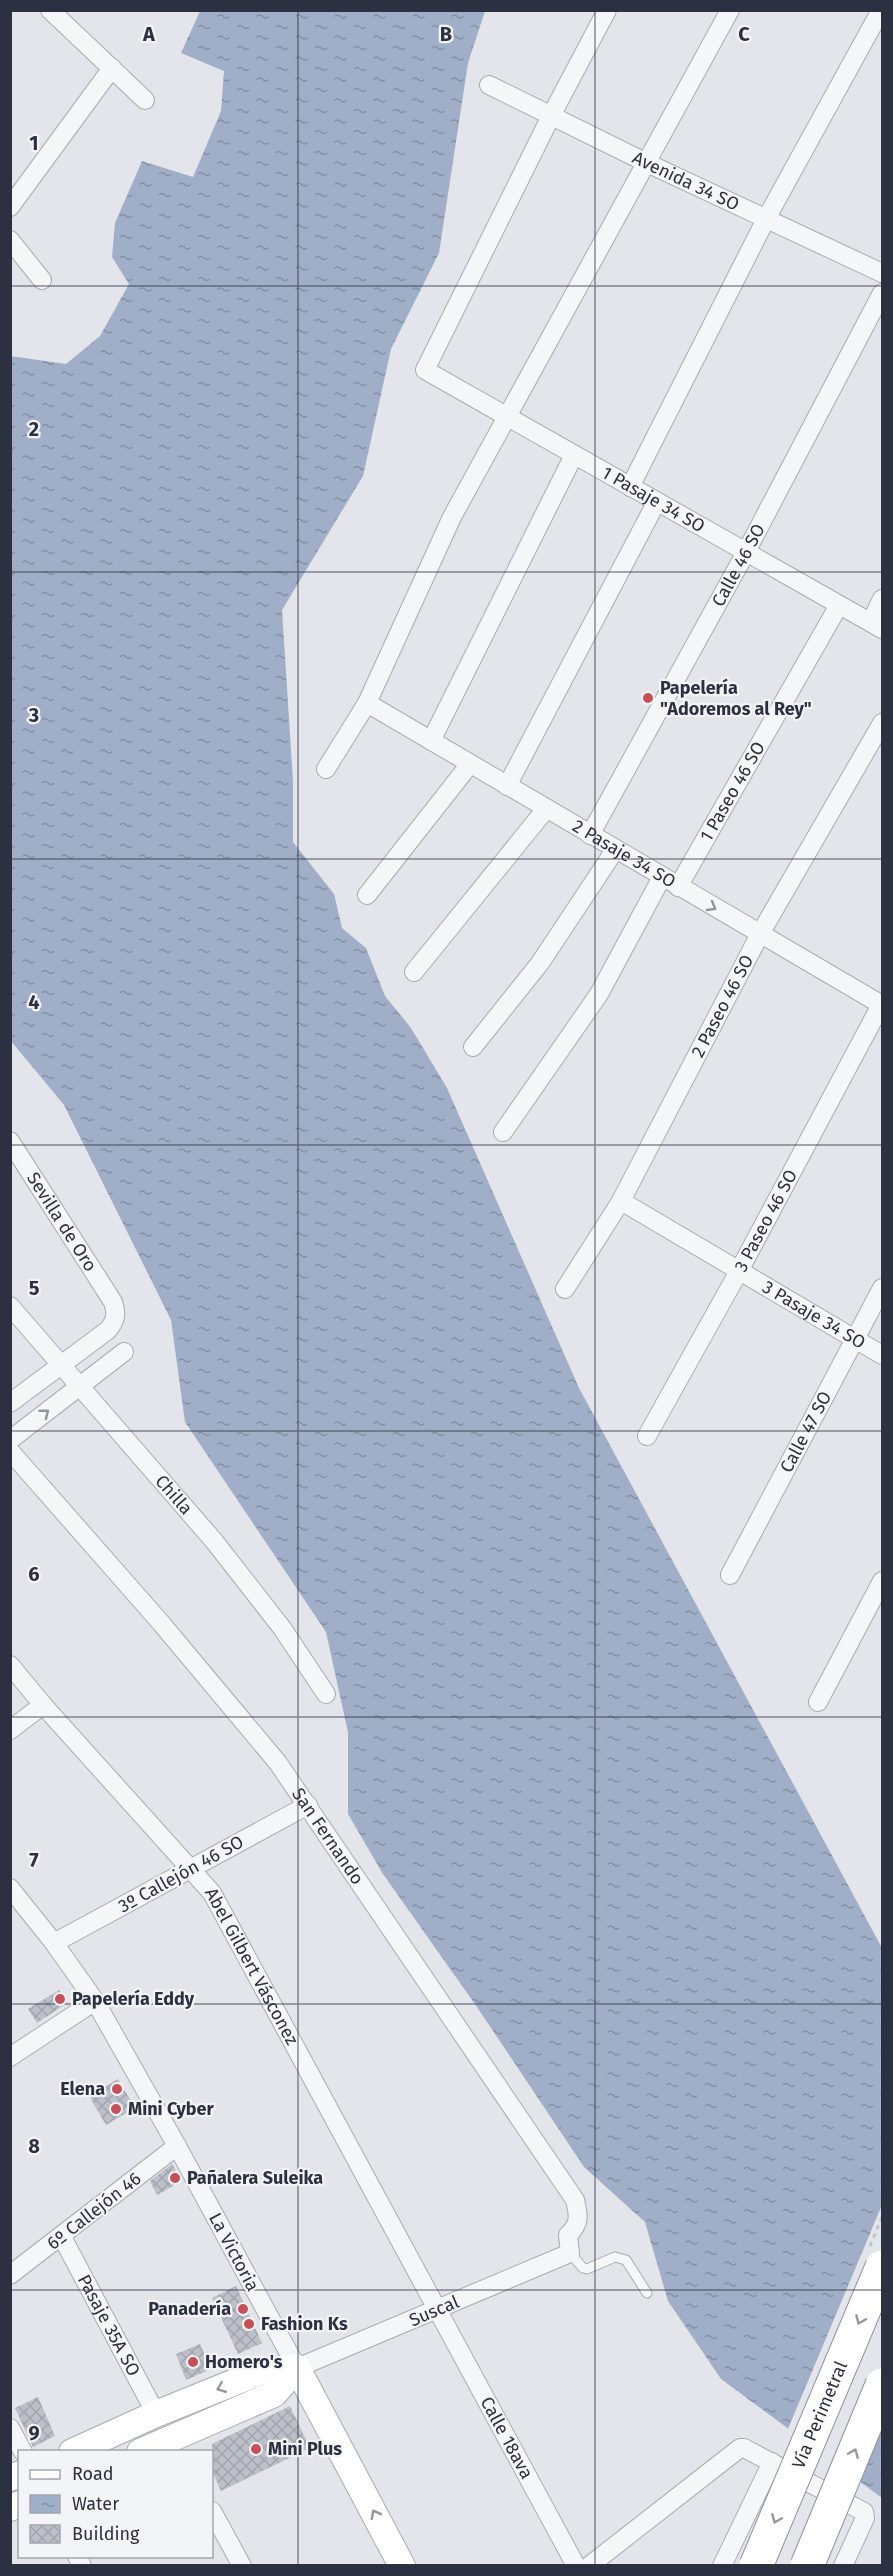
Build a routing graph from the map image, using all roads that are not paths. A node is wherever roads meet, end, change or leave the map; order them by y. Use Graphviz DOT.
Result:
graph roads {
  1 [pos="50,10"];
  2 [pos="607,10"];
  3 [pos="730,10"];
  4 [pos="881,10"];
  5 [pos="112,68"];
  6 [pos="489,86"];
  7 [pos="145,99"];
  8 [pos="551,116"];
  9 [pos="647,164"];
  10 [pos="10,207"];
  11 [pos="766,219"];
  12 [pos="10,240"];
  13 [pos="882,273"];
  14 [pos="42,280"];
  15 [pos="882,293"];
  16 [pos="508,418"];
  17 [pos="574,455"];
  18 [pos="630,487"];
  19 [pos="656,503"];
  20 [pos="746,552"];
  21 [pos="882,599"];
  22 [pos="839,605"];
  23 [pos="877,626"];
  24 [pos="367,703"];
  25 [pos="882,723"];
  26 [pos="431,741"];
  27 [pos="470,764"];
  28 [pos="326,769"];
  29 [pos="507,786"];
  30 [pos="546,809"];
  31 [pos="591,835"];
  32 [pos="615,850"];
  33 [pos="662,877"];
  34 [pos="678,887"];
  35 [pos="367,895"];
  36 [pos="760,934"];
  37 [pos="414,972"];
  38 [pos="882,1004"];
  39 [pos="473,1047"];
  40 [pos="503,1132"];
  41 [pos="10,1141"];
  42 [pos="621,1202"];
  43 [pos="739,1271"];
  44 [pos="882,1288"];
  45 [pos="565,1289"];
  46 [pos="10,1306"];
  47 [pos="855,1339"];
  48 [pos="124,1352"];
  49 [pos="882,1355"];
  50 [pos="60,1365"];
  51 [pos="79,1386"];
  52 [pos="10,1403"];
  53 [pos="647,1437"];
  54 [pos="10,1440"];
  55 [pos="10,1451"];
  56 [pos="730,1575"];
  57 [pos="882,1581"];
  58 [pos="10,1665"];
  59 [pos="326,1694"];
  60 [pos="818,1702"];
  61 [pos="43,1705"];
  62 [pos="10,1730"];
  63 [pos="308,1805"];
  64 [pos="191,1867"];
  65 [pos="10,1888"];
  66 [pos="54,1943"];
  67 [pos="95,2001"];
  68 [pos="10,2057"];
  69 [pos="177,2146"];
  70 [pos="62,2237"];
  71 [pos="570,2253"];
  72 [pos="882,2266"];
  73 [pos="10,2275"];
  74 [pos="647,2293"];
  75 [pos="438,2309"];
  76 [pos="297,2368"];
  77 [pos="882,2385"];
  78 [pos="156,2414"];
  79 [pos="10,2428"];
  80 [pos="175,2445"];
  81 [pos="22,2450"];
  82 [pos="74,2450"];
  83 [pos="146,2450"];
  84 [pos="772,2462"];
  85 [pos="213,2513"];
  86 [pos="242,2565"];
  87 [pos="402,2565"];
  88 [pos="576,2565"];
  89 [pos="589,2565"];
  90 [pos="722,2565"];
  91 [pos="756,2565"];
  92 [pos="807,2565"];
  93 [pos="843,2565"];
  1 -- 5 [label="street"];
  2 -- 8 [label="street"];
  3 -- 9 [label="street"];
  4 -- 11 [label="street"];
  5 -- 7 [label="street"];
  5 -- 10 [label="street"];
  6 -- 8 [label="street, Avenida 34 SO"];
  8 -- 9 [label="street, Avenida 34 SO"];
  8 -- 16 [label="street, 1 Pasaje 34 SO"];
  9 -- 11 [label="street, Avenida 34 SO"];
  9 -- 16 [label="street"];
  11 -- 13 [label="street, Avenida 34 SO"];
  11 -- 18 [label="street"];
  12 -- 14 [label="street"];
  15 -- 20 [label="street, Calle 46 SO"];
  16 -- 17 [label="street, 1 Pasaje 34 SO"];
  16 -- 24 [label="street"];
  17 -- 18 [label="street, 1 Pasaje 34 SO"];
  17 -- 26 [label="street"];
  18 -- 19 [label="street, 1 Pasaje 34 SO"];
  19 -- 20 [label="street, 1 Pasaje 34 SO"];
  19 -- 29 [label="street"];
  20 -- 22 [label="street, 1 Pasaje 34 SO"];
  20 -- 31 [label="street, Calle 46 SO"];
  21 -- 23 [label="street"];
  22 -- 23 [label="street, 1 Pasaje 34 SO"];
  22 -- 34 [label="street, 1 Paseo 46 SO"];
  24 -- 26 [label="street, 2 Pasaje 34 SO"];
  24 -- 28 [label="street"];
  25 -- 36 [label="street, 2 Paseo 46 SO"];
  26 -- 27 [label="street, 2 Pasaje 34 SO"];
  27 -- 29 [label="street, 2 Pasaje 34 SO"];
  27 -- 35 [label="street"];
  29 -- 30 [label="street, 2 Pasaje 34 SO"];
  30 -- 31 [label="street, 2 Pasaje 34 SO"];
  30 -- 37 [label="street"];
  31 -- 32 [label="street, 2 Pasaje 34 SO"];
  32 -- 33 [label="street, 2 Pasaje 34 SO"];
  32 -- 39 [label="street"];
  33 -- 34 [label="street, 2 Pasaje 34 SO"];
  33 -- 40 [label="street"];
  34 -- 36 [label="street, 2 Pasaje 34 SO, one-way"];
  36 -- 38 [label="street, 2 Pasaje 34 SO"];
  36 -- 42 [label="street, 2 Paseo 46 SO"];
  38 -- 43 [label="street, 3 Paseo 46 SO"];
  41 -- 50 [label="street, Sevilla de Oro"];
  42 -- 43 [label="street, 3 Pasaje 34 SO"];
  42 -- 45 [label="street, 2 Paseo 46 SO"];
  43 -- 47 [label="street, 3 Pasaje 34 SO"];
  43 -- 53 [label="street, 3 Paseo 46 SO"];
  44 -- 47 [label="street, Calle 47 SO"];
  46 -- 50 [label="street, Chilla"];
  47 -- 49 [label="street, 3 Pasaje 34 SO"];
  47 -- 56 [label="street, Calle 47 SO"];
  48 -- 51 [label="street"];
  50 -- 51 [label="street, Chilla"];
  50 -- 52 [label="street"];
  54 -- 51 [label="street, one-way"];
  51 -- 59 [label="street, Chilla"];
  55 -- 63 [label="street, San Fernando"];
  57 -- 60 [label="street"];
  58 -- 61 [label="street, Abel Gilbert Vásconez"];
  61 -- 62 [label="street"];
  61 -- 64 [label="street, Abel Gilbert Vásconez"];
  63 -- 64 [label="street, 3º Callejón 46 SO"];
  63 -- 71 [label="street, San Fernando"];
  64 -- 66 [label="street, 3º Callejón 46 SO"];
  64 -- 75 [label="street, Abel Gilbert Vásconez"];
  65 -- 66 [label="street, La Victoria"];
  66 -- 67 [label="street, La Victoria"];
  67 -- 68 [label="street"];
  67 -- 69 [label="street, La Victoria"];
  69 -- 70 [label="street, 6º Callejón 46"];
  69 -- 76 [label="street, La Victoria"];
  70 -- 73 [label="street, 6º Callejón 46"];
  70 -- 78 [label="street, Pasaje 35A SO"];
  71 -- 74 [label="lane"];
  71 -- 75 [label="street, Suscal"];
  72 -- 91 [label="highway, Vía Perimetral, one-way, bridge"];
  75 -- 76 [label="street, Suscal"];
  75 -- 88 [label="street, Calle 18ava"];
  76 -- 78 [label="main road, one-way"];
  76 -- 80 [label="main road"];
  87 -- 76 [label="main road, La Victoria, one-way"];
  92 -- 77 [label="highway, one-way, bridge"];
  78 -- 82 [label="main road"];
  79 -- 81 [label="street"];
  80 -- 83 [label="main road"];
  84 -- 89 [label="street"];
  84 -- 90 [label="street"];
  84 -- 93 [label="street"];
  85 -- 86 [label="street"];
}
